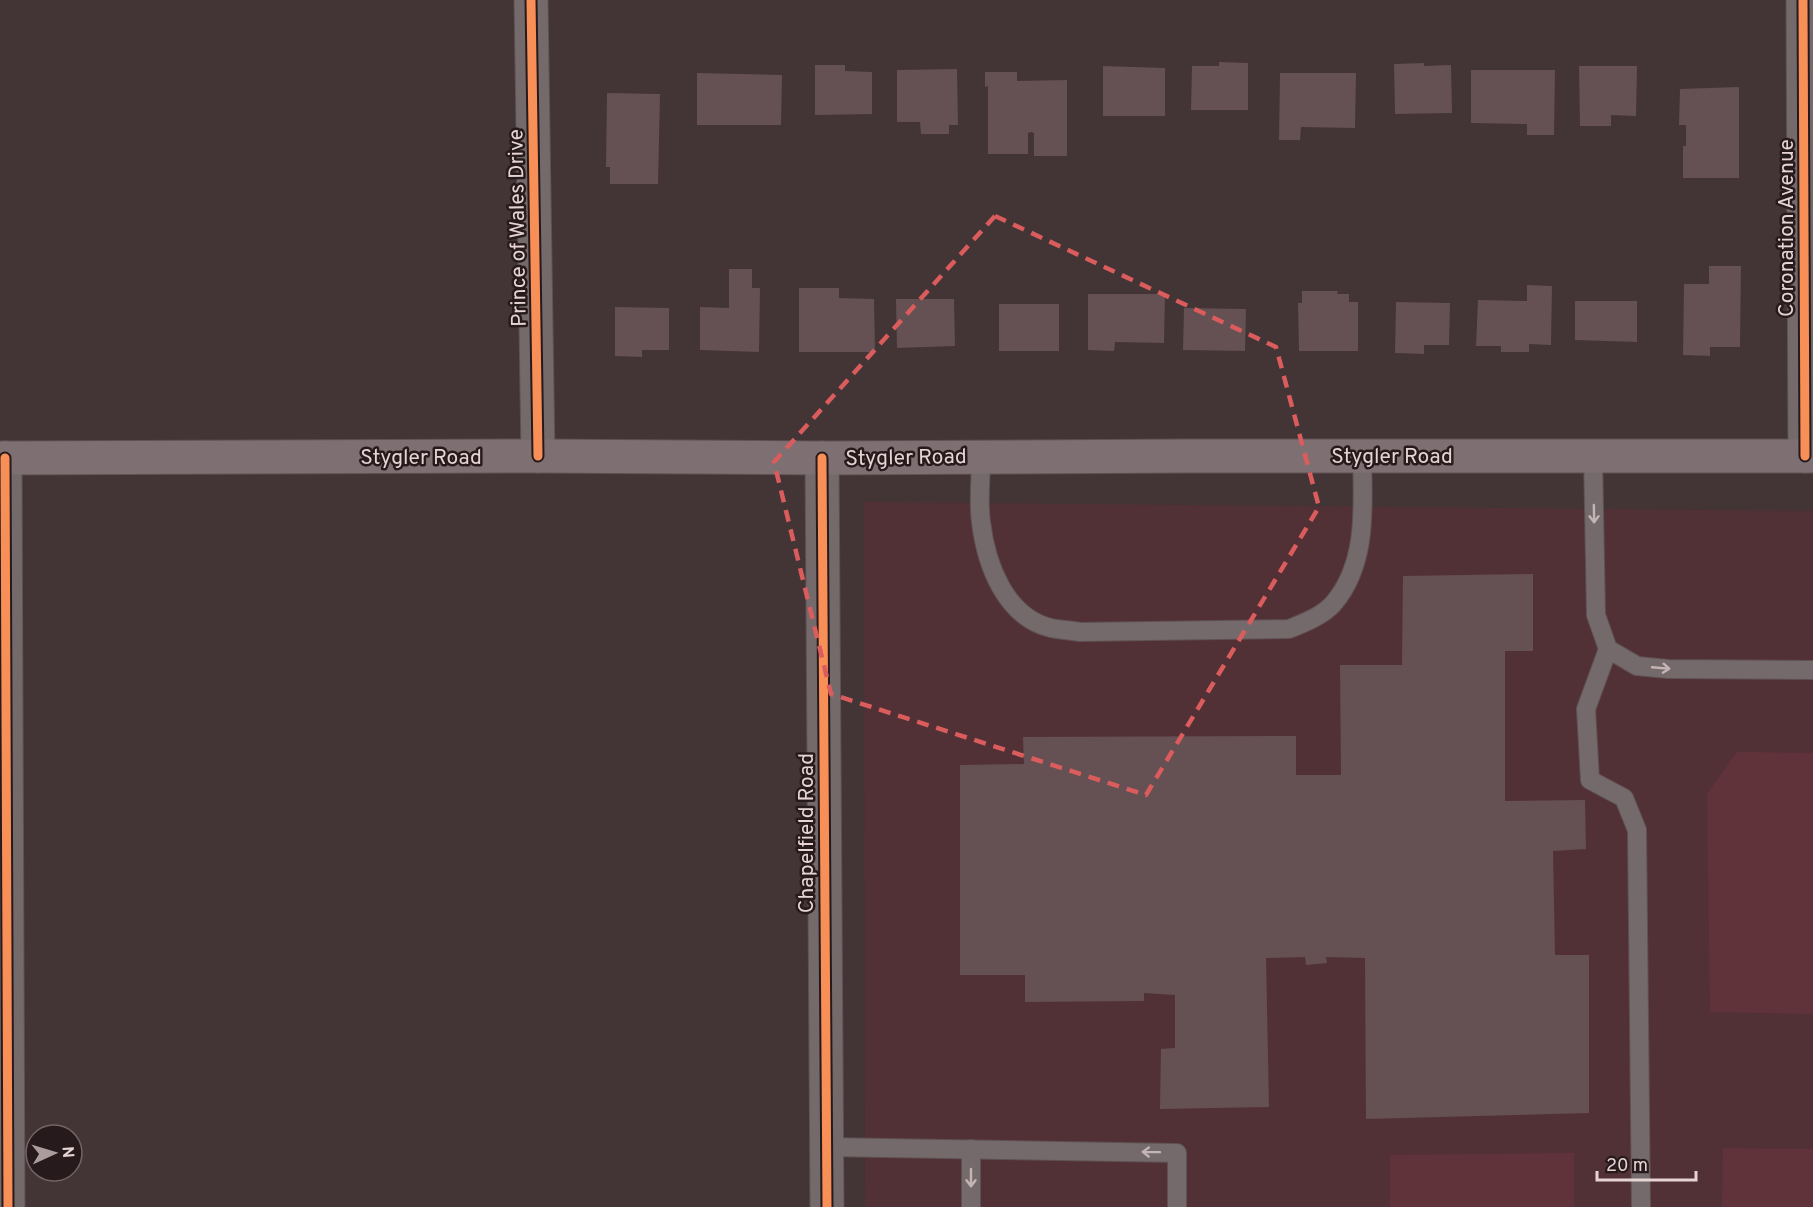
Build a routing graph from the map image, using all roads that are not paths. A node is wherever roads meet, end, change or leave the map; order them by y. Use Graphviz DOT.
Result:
graph roads {
  1 [pos="531,0"];
  2 [pos="1803,0"];
  3 [pos="1593,455"];
  4 [pos="538,456"];
  5 [pos="1362,456"];
  6 [pos="1809,456"];
  7 [pos="981,457"];
  8 [pos="2,458"];
  9 [pos="822,458"];
  10 [pos="1608,648"];
  11 [pos="1813,670"];
  12 [pos="3,1004"];
  13 [pos="826,1147"];
  14 [pos="971,1149"];
  15 [pos="8,1207"];
  16 [pos="826,1207"];
  17 [pos="971,1207"];
  18 [pos="1177,1207"];
  19 [pos="1641,1207"];
  1 -- 4 [label="street, Prince of Wales Drive"];
  2 -- 6 [label="street, Coronation Avenue"];
  3 -- 5 [label="main road, Stygler Road"];
  3 -- 6 [label="main road, Stygler Road"];
  3 -- 10 [label="lane, one-way"];
  4 -- 8 [label="main road, Stygler Road"];
  4 -- 9 [label="main road, Stygler Road"];
  5 -- 7 [label="main road, Stygler Road"];
  5 -- 7 [label="lane"];
  7 -- 9 [label="main road, Stygler Road"];
  8 -- 12 [label="street"];
  9 -- 13 [label="street, Chapelfield Road"];
  10 -- 11 [label="lane, one-way"];
  10 -- 19 [label="lane"];
  12 -- 15 [label="street"];
  13 -- 14 [label="lane"];
  13 -- 16 [label="street, Chapelfield Road"];
  14 -- 17 [label="lane, one-way"];
  18 -- 14 [label="lane, one-way"];
}
